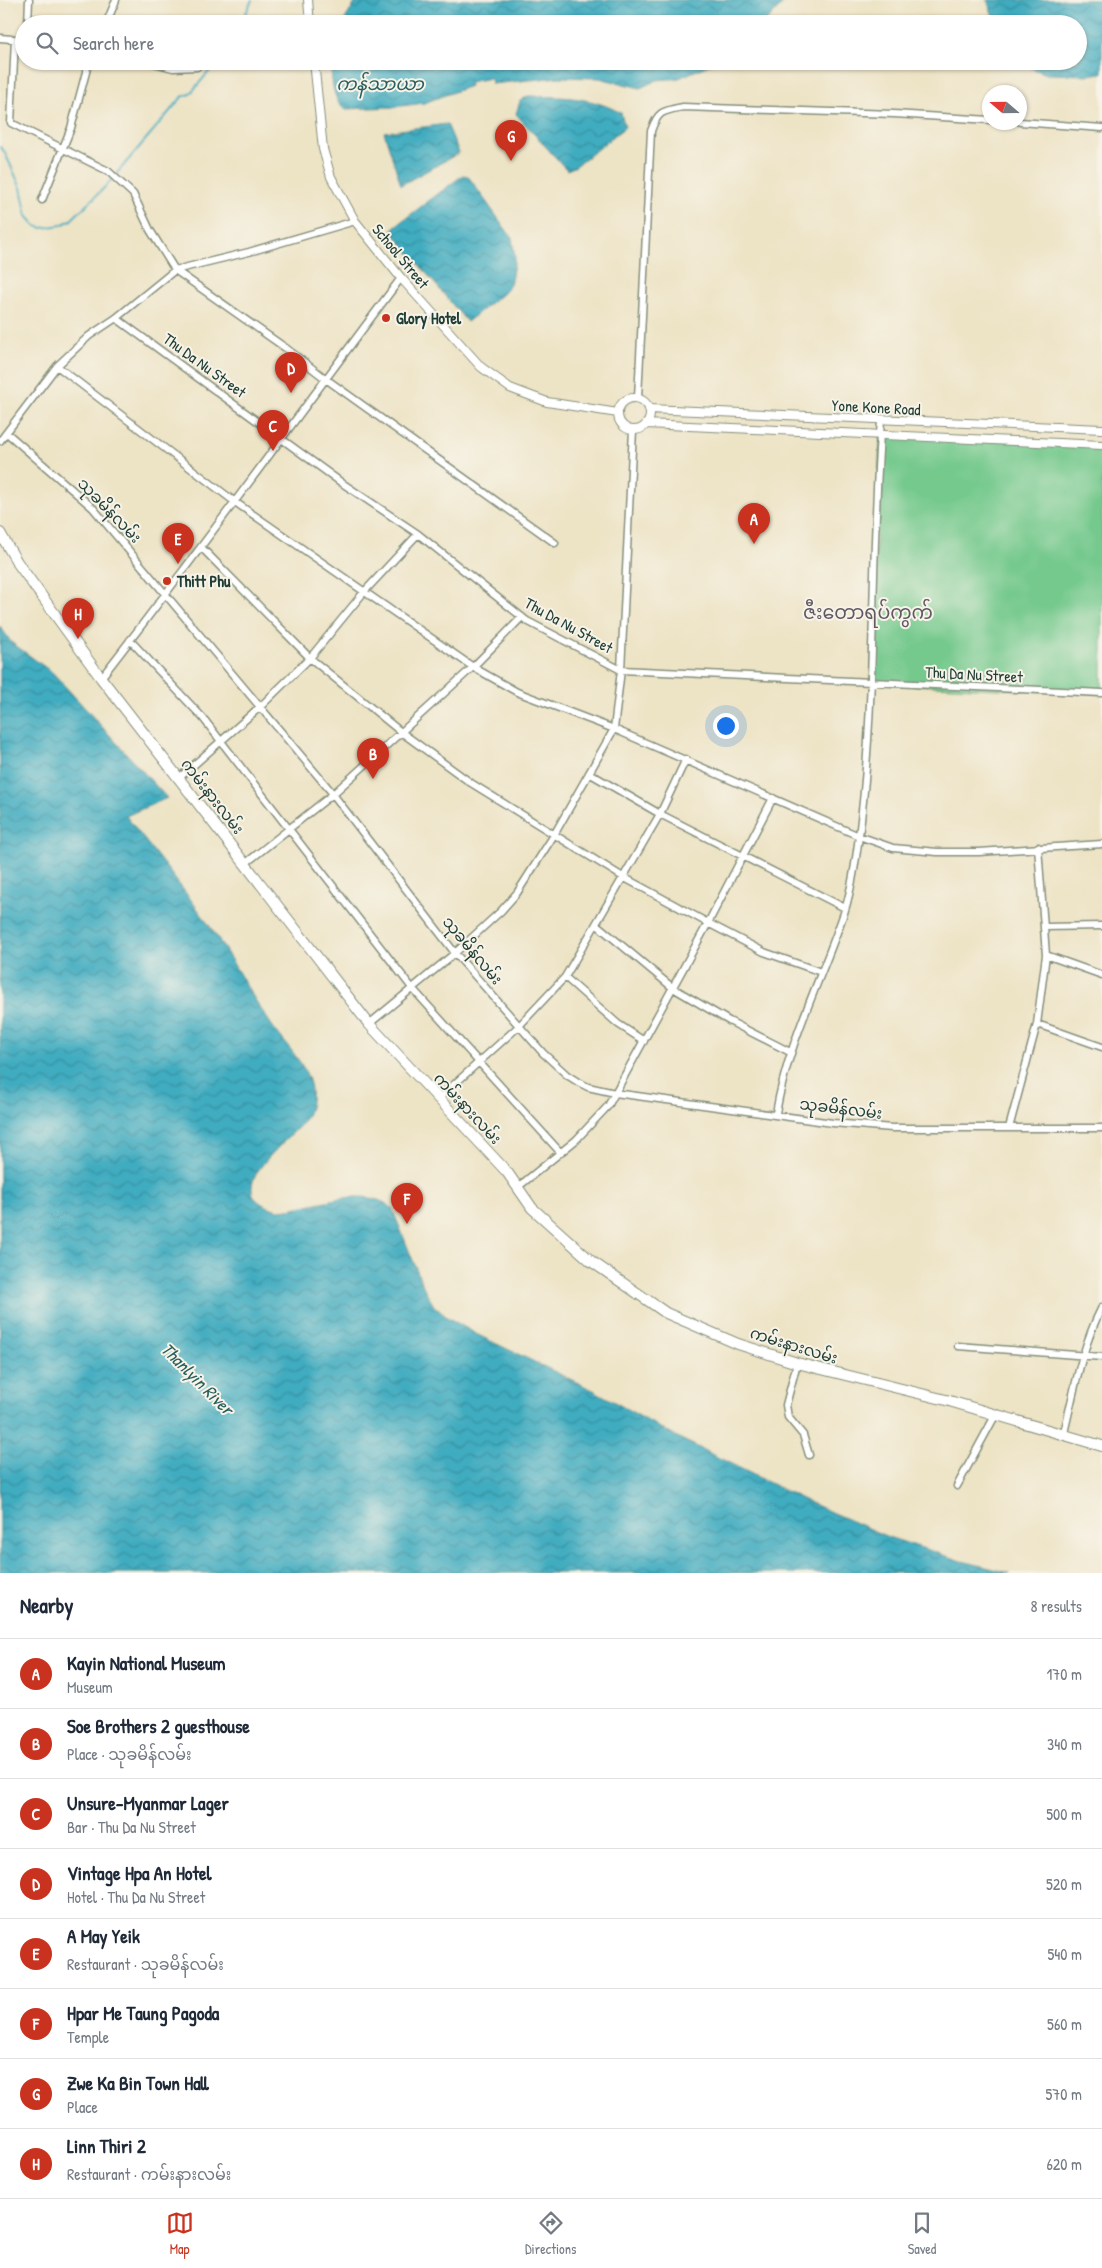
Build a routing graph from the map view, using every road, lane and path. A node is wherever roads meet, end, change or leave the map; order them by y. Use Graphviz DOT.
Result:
graph roads {
  1 [pos="29,0"];
  2 [pos="116,0"];
  3 [pos="308,0"];
  4 [pos="28,15"];
  5 [pos="110,15"];
  6 [pos="309,15"];
  7 [pos="0,38"];
  8 [pos="15,39"];
  9 [pos="87,70"];
  10 [pos="315,70"];
  11 [pos="982,120"];
  12 [pos="1027,123"];
  13 [pos="1102,128"];
  14 [pos="64,148"];
  15 [pos="42,200"];
  16 [pos="355,221"];
  17 [pos="175,270"];
  18 [pos="401,278"];
  19 [pos="116,318"];
  20 [pos="57,366"];
  21 [pos="326,378"];
  22 [pos="638,398"];
  23 [pos="650,409"];
  24 [pos="618,413"];
  25 [pos="758,415"];
  26 [pos="881,421"];
  27 [pos="646,424"];
  28 [pos="757,429"];
  29 [pos="633,430"];
  30 [pos="1102,430"];
  31 [pos="7,433"];
  32 [pos="880,435"];
  33 [pos="281,438"];
  34 [pos="0,441"];
  35 [pos="1102,445"];
  36 [pos="235,502"];
  37 [pos="0,533"];
  38 [pos="418,534"];
  39 [pos="556,542"];
  40 [pos="201,547"];
  41 [pos="364,592"];
  42 [pos="167,594"];
  43 [pos="522,617"];
  44 [pos="130,640"];
  45 [pos="310,658"];
  46 [pos="473,667"];
  47 [pos="621,670"];
  48 [pos="101,678"];
  49 [pos="871,683"];
  50 [pos="1102,693"];
  51 [pos="261,706"];
  52 [pos="614,729"];
  53 [pos="400,732"];
  54 [pos="221,740"];
  55 [pos="686,760"];
  56 [pos="589,773"];
  57 [pos="179,778"];
  58 [pos="333,794"];
  59 [pos="774,798"];
  60 [pos="660,814"];
  61 [pos="290,828"];
  62 [pos="554,835"];
  63 [pos="859,836"];
  64 [pos="1102,844"];
  65 [pos="1038,847"];
  66 [pos="744,857"];
  67 [pos="246,863"];
  68 [pos="623,877"];
  69 [pos="845,908"];
  70 [pos="708,923"];
  71 [pos="596,924"];
  72 [pos="1102,926"];
  73 [pos="1045,927"];
  74 [pos="455,952"];
  75 [pos="1046,955"];
  76 [pos="821,972"];
  77 [pos="1102,975"];
  78 [pos="565,977"];
  79 [pos="412,988"];
  80 [pos="673,988"];
  81 [pos="370,1024"];
  82 [pos="1037,1024"];
  83 [pos="519,1026"];
  84 [pos="644,1041"];
  85 [pos="1102,1047"];
  86 [pos="790,1052"];
  87 [pos="478,1062"];
  88 [pos="615,1093"];
  89 [pos="439,1098"];
  90 [pos="776,1114"];
  91 [pos="1009,1128"];
  92 [pos="1102,1128"];
  93 [pos="561,1153"];
  94 [pos="518,1187"];
  95 [pos="1102,1307"];
  96 [pos="958,1346"];
  97 [pos="1083,1355"];
  98 [pos="1102,1356"];
  99 [pos="797,1363"];
  100 [pos="996,1414"];
  101 [pos="1064,1433"];
  102 [pos="1102,1446"];
  103 [pos="809,1455"];
  104 [pos="956,1486"];
  1 -- 4 [label="street"];
  2 -- 5 [label="street"];
  3 -- 6 [label="street"];
  7 -- 8 [label="street"];
  8 -- 14 [label="street"];
  9 -- 14 [label="street"];
  10 -- 16 [label="street, School Street"];
  11 -- 22 [label="street"];
  12 -- 13 [label="street"];
  14 -- 15 [label="street"];
  14 -- 17 [label="street"];
  16 -- 17 [label="street"];
  16 -- 18 [label="street, School Street"];
  17 -- 19 [label="street"];
  17 -- 21 [label="street"];
  18 -- 21 [label="street"];
  18 -- 24 [label="street, School Street"];
  19 -- 20 [label="street"];
  19 -- 33 [label="street, Thu Da Nu Street"];
  20 -- 31 [label="street"];
  20 -- 36 [label="street"];
  21 -- 33 [label="street"];
  21 -- 39 [label="street"];
  22 -- 23 [label="street"];
  22 -- 24 [label="street"];
  23 -- 25 [label="street, Yone Kone Road"];
  23 -- 27 [label="street"];
  24 -- 29 [label="street"];
  25 -- 26 [label="street, Yone Kone Road"];
  25 -- 28 [label="street"];
  26 -- 30 [label="street, Yone Kone Road"];
  26 -- 32 [label="street"];
  27 -- 28 [label="street"];
  27 -- 29 [label="street"];
  28 -- 32 [label="street"];
  29 -- 47 [label="street"];
  31 -- 34 [label="street"];
  31 -- 42 [label="street, သုခမိန်လမ်း"];
  32 -- 35 [label="street"];
  32 -- 49 [label="street"];
  33 -- 36 [label="street"];
  33 -- 38 [label="street, Thu Da Nu Street"];
  36 -- 40 [label="street"];
  36 -- 41 [label="street"];
  37 -- 48 [label="main road, ကမ်းနားလမ်း"];
  38 -- 41 [label="street"];
  38 -- 43 [label="street, Thu Da Nu Street"];
  40 -- 42 [label="street"];
  40 -- 45 [label="street"];
  41 -- 45 [label="street"];
  41 -- 46 [label="street"];
  42 -- 44 [label="street"];
  42 -- 51 [label="street, သုခမိန်လမ်း"];
  43 -- 46 [label="street"];
  43 -- 47 [label="street, Thu Da Nu Street"];
  44 -- 48 [label="street"];
  44 -- 54 [label="street"];
  45 -- 51 [label="street"];
  45 -- 53 [label="street"];
  46 -- 52 [label="street"];
  46 -- 53 [label="street"];
  47 -- 49 [label="street, Thu Da Nu Street"];
  47 -- 52 [label="street"];
  48 -- 57 [label="main road, ကမ်းနားလမ်း"];
  49 -- 50 [label="street, Thu Da Nu Street"];
  49 -- 63 [label="street"];
  51 -- 54 [label="street"];
  51 -- 58 [label="street, သုခမိန်လမ်း"];
  52 -- 55 [label="street"];
  52 -- 56 [label="street"];
  53 -- 58 [label="street"];
  53 -- 62 [label="street"];
  54 -- 57 [label="street"];
  54 -- 61 [label="street"];
  55 -- 59 [label="street"];
  55 -- 60 [label="street"];
  56 -- 60 [label="street"];
  56 -- 62 [label="street"];
  57 -- 67 [label="main road, ကမ်းနားလမ်း"];
  58 -- 61 [label="street"];
  58 -- 74 [label="street, သုခမိန်လမ်း"];
  59 -- 63 [label="street"];
  59 -- 66 [label="street"];
  60 -- 66 [label="street"];
  60 -- 68 [label="street"];
  61 -- 67 [label="street"];
  61 -- 79 [label="street"];
  62 -- 68 [label="street"];
  62 -- 74 [label="street"];
  63 -- 65 [label="street"];
  63 -- 69 [label="street"];
  64 -- 65 [label="street"];
  65 -- 73 [label="street"];
  66 -- 69 [label="street"];
  66 -- 70 [label="street"];
  67 -- 81 [label="main road, ကမ်းနားလမ်း"];
  68 -- 70 [label="street"];
  68 -- 71 [label="street"];
  69 -- 76 [label="street"];
  70 -- 76 [label="street"];
  70 -- 80 [label="street"];
  71 -- 78 [label="street"];
  71 -- 80 [label="street"];
  72 -- 73 [label="street"];
  73 -- 75 [label="street"];
  74 -- 79 [label="street"];
  74 -- 83 [label="street, သုခမိန်လမ်း"];
  75 -- 77 [label="street"];
  75 -- 82 [label="street"];
  76 -- 86 [label="street"];
  78 -- 83 [label="street"];
  78 -- 84 [label="street"];
  79 -- 81 [label="street"];
  79 -- 87 [label="street"];
  80 -- 84 [label="street"];
  80 -- 86 [label="street"];
  81 -- 89 [label="main road, ကမ်းနားလမ်း"];
  82 -- 85 [label="street"];
  82 -- 91 [label="street"];
  83 -- 87 [label="street"];
  83 -- 88 [label="street, သုခမိန်လမ်း"];
  84 -- 88 [label="street"];
  86 -- 90 [label="street"];
  87 -- 89 [label="street"];
  87 -- 93 [label="street"];
  88 -- 90 [label="street, သုခမိန်လမ်း"];
  88 -- 93 [label="street"];
  89 -- 94 [label="main road, ကမ်းနားလမ်း"];
  90 -- 91 [label="street, သုခမိန်လမ်း"];
  91 -- 92 [label="street, သုခမိန်လမ်း"];
  93 -- 94 [label="street"];
  94 -- 99 [label="main road, ကမ်းနားလမ်း"];
  95 -- 97 [label="street"];
  96 -- 97 [label="street"];
  97 -- 98 [label="street"];
  97 -- 101 [label="street"];
  99 -- 100 [label="main road, ကမ်းနားလမ်း"];
  99 -- 103 [label="street"];
  100 -- 101 [label="main road, ကမ်းနားလမ်း"];
  100 -- 104 [label="street"];
  101 -- 102 [label="main road, ကမ်းနားလမ်း"];
}
